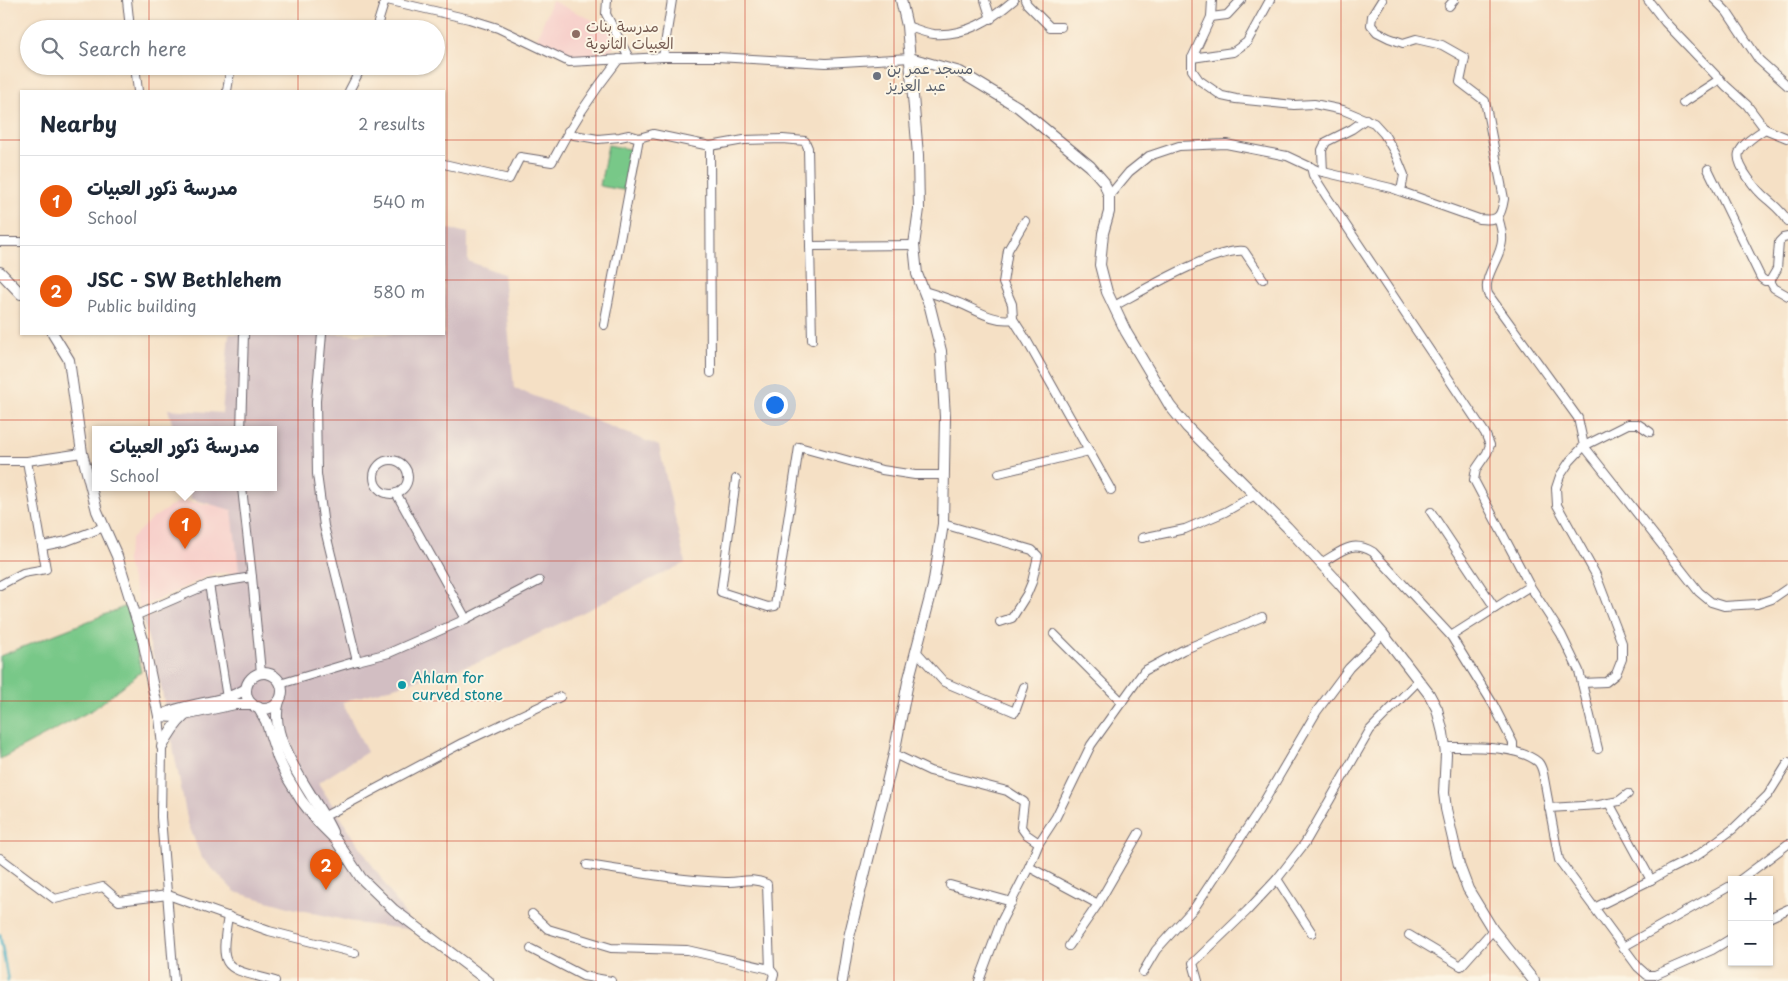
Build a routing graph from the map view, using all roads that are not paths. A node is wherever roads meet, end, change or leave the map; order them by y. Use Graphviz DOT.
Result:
graph roads {
  1 [pos="127,0"];
  2 [pos="386,0"];
  3 [pos="607,0"];
  4 [pos="672,0"];
  5 [pos="902,0"];
  6 [pos="984,0"];
  7 [pos="1014,0"];
  8 [pos="1025,0"];
  9 [pos="1212,0"];
  10 [pos="1241,0"];
  11 [pos="1270,0"];
  12 [pos="1382,0"];
  13 [pos="1648,0"];
  14 [pos="1715,0"];
  15 [pos="415,3"];
  16 [pos="1211,17"];
  17 [pos="991,18"];
  18 [pos="129,20"];
  19 [pos="379,20"];
  20 [pos="908,26"];
  21 [pos="1061,27"];
  22 [pos="663,56"];
  23 [pos="629,58"];
  24 [pos="910,58"];
  25 [pos="1192,58"];
  26 [pos="619,59"];
  27 [pos="136,75"];
  28 [pos="230,75"];
  29 [pos="358,75"];
  30 [pos="1720,79"];
  31 [pos="1788,86"];
  32 [pos="138,90"];
  33 [pos="227,90"];
  34 [pos="350,90"];
  35 [pos="1684,103"];
  36 [pos="1366,119"];
  37 [pos="1765,129"];
  38 [pos="568,131"];
  39 [pos="639,138"];
  40 [pos="1787,138"];
  41 [pos="710,146"];
  42 [pos="445,164"];
  43 [pos="1311,167"];
  44 [pos="1708,169"];
  45 [pos="1323,172"];
  46 [pos="1401,191"];
  47 [pos="1109,196"];
  48 [pos="1498,217"];
  49 [pos="1025,221"];
  50 [pos="1788,222"];
  51 [pos="1788,237"];
  52 [pos="0,242"];
  53 [pos="20,242"];
  54 [pos="914,245"];
  55 [pos="810,246"];
  56 [pos="0,272"];
  57 [pos="1264,279"];
  58 [pos="1770,281"];
  59 [pos="924,291"];
  60 [pos="20,293"];
  61 [pos="1788,296"];
  62 [pos="1114,306"];
  63 [pos="1013,319"];
  64 [pos="604,325"];
  65 [pos="54,335"];
  66 [pos="244,335"];
  67 [pos="322,335"];
  68 [pos="812,340"];
  69 [pos="711,373"];
  70 [pos="241,426"];
  71 [pos="1650,432"];
  72 [pos="1584,446"];
  73 [pos="1089,452"];
  74 [pos="82,453"];
  75 [pos="0,461"];
  76 [pos="28,461"];
  77 [pos="999,473"];
  78 [pos="943,475"];
  79 [pos="736,479"];
  80 [pos="1111,490"];
  81 [pos="242,491"];
  82 [pos="396,493"];
  83 [pos="1255,495"];
  84 [pos="1431,512"];
  85 [pos="943,524"];
  86 [pos="104,527"];
  87 [pos="1142,538"];
  88 [pos="43,546"];
  89 [pos="1321,563"];
  90 [pos="252,576"];
  91 [pos="538,581"];
  92 [pos="209,584"];
  93 [pos="0,585"];
  94 [pos="1530,586"];
  95 [pos="1788,588"];
  96 [pos="1495,608"];
  97 [pos="136,616"];
  98 [pos="1262,617"];
  99 [pos="466,619"];
  100 [pos="1000,622"];
  101 [pos="1054,634"];
  102 [pos="1383,634"];
  103 [pos="1451,636"];
  104 [pos="916,651"];
  105 [pos="357,661"];
  106 [pos="261,673"];
  107 [pos="1419,680"];
  108 [pos="1582,683"];
  109 [pos="280,684"];
  110 [pos="1024,686"];
  111 [pos="246,689"];
  112 [pos="560,697"];
  113 [pos="227,698"];
  114 [pos="279,701"];
  115 [pos="1122,702"];
  116 [pos="255,706"];
  117 [pos="185,715"];
  118 [pos="159,716"];
  119 [pos="1445,746"];
  120 [pos="162,747"];
  121 [pos="1598,749"];
  122 [pos="1514,751"];
  123 [pos="894,754"];
  124 [pos="1788,763"];
  125 [pos="1628,794"];
  126 [pos="1609,804"];
  127 [pos="1549,808"];
  128 [pos="325,816"];
  129 [pos="1139,833"];
  130 [pos="336,840"];
  131 [pos="1039,843"];
  132 [pos="1788,844"];
  133 [pos="0,858"];
  134 [pos="588,866"];
  135 [pos="1029,867"];
  136 [pos="1745,876"];
  137 [pos="1277,879"];
  138 [pos="1651,880"];
  139 [pos="950,885"];
  140 [pos="1728,887"];
  141 [pos="168,895"];
  142 [pos="1012,902"];
  143 [pos="1098,904"];
  144 [pos="1594,908"];
  145 [pos="1788,909"];
  146 [pos="532,914"];
  147 [pos="228,916"];
  148 [pos="1773,916"];
  149 [pos="1493,930"];
  150 [pos="1312,934"];
  151 [pos="1409,935"];
  152 [pos="1728,940"];
  153 [pos="1069,946"];
  154 [pos="1623,946"];
  155 [pos="530,949"];
  156 [pos="356,952"];
  157 [pos="770,969"];
  158 [pos="1143,972"];
  159 [pos="174,981"];
  160 [pos="275,981"];
  161 [pos="488,981"];
  162 [pos="611,981"];
  163 [pos="772,981"];
  164 [pos="842,981"];
  165 [pos="979,981"];
  166 [pos="1198,981"];
  167 [pos="1534,981"];
  1 -- 18 [label="street"];
  2 -- 15 [label="street"];
  2 -- 19 [label="street"];
  3 -- 23 [label="street"];
  4 -- 22 [label="street"];
  5 -- 20 [label="street"];
  6 -- 17 [label="street"];
  7 -- 17 [label="street"];
  8 -- 21 [label="street"];
  9 -- 16 [label="street"];
  10 -- 16 [label="street"];
  11 -- 25 [label="street"];
  12 -- 48 [label="street"];
  13 -- 30 [label="street"];
  14 -- 31 [label="street"];
  15 -- 26 [label="street"];
  16 -- 25 [label="street"];
  17 -- 20 [label="street"];
  20 -- 24 [label="street"];
  22 -- 23 [label="street"];
  22 -- 24 [label="street"];
  23 -- 26 [label="street"];
  24 -- 47 [label="street"];
  24 -- 54 [label="street"];
  25 -- 36 [label="street"];
  26 -- 38 [label="street"];
  27 -- 32 [label="street"];
  28 -- 33 [label="street"];
  29 -- 34 [label="street"];
  30 -- 35 [label="street"];
  30 -- 37 [label="street"];
  36 -- 45 [label="street"];
  36 -- 46 [label="street"];
  37 -- 40 [label="street"];
  37 -- 50 [label="street"];
  38 -- 39 [label="street"];
  38 -- 42 [label="street"];
  39 -- 41 [label="street"];
  39 -- 64 [label="street"];
  41 -- 55 [label="street"];
  41 -- 69 [label="street"];
  43 -- 45 [label="street"];
  43 -- 47 [label="street"];
  43 -- 94 [label="street"];
  44 -- 58 [label="street"];
  45 -- 46 [label="street"];
  46 -- 48 [label="street"];
  47 -- 62 [label="street"];
  48 -- 72 [label="street"];
  49 -- 63 [label="street"];
  51 -- 58 [label="street"];
  52 -- 53 [label="street"];
  54 -- 55 [label="street"];
  54 -- 59 [label="street"];
  55 -- 68 [label="street"];
  56 -- 60 [label="street"];
  57 -- 62 [label="street"];
  58 -- 61 [label="street"];
  59 -- 63 [label="street"];
  59 -- 78 [label="street"];
  62 -- 83 [label="street"];
  63 -- 73 [label="street"];
  65 -- 74 [label="street"];
  66 -- 70 [label="street"];
  67 -- 105 [label="street"];
  71 -- 72 [label="street"];
  72 -- 95 [label="street"];
  72 -- 108 [label="street"];
  73 -- 77 [label="street"];
  73 -- 80 [label="street"];
  74 -- 76 [label="street"];
  74 -- 86 [label="street"];
  75 -- 76 [label="street"];
  76 -- 88 [label="street"];
  78 -- 79 [label="street"];
  78 -- 85 [label="street"];
  81 -- 90 [label="street"];
  82 -- 82 [label="street"];
  82 -- 99 [label="street"];
  83 -- 87 [label="street"];
  83 -- 89 [label="street"];
  84 -- 96 [label="street"];
  85 -- 100 [label="street"];
  85 -- 104 [label="street"];
  86 -- 88 [label="street"];
  86 -- 97 [label="street"];
  88 -- 93 [label="street"];
  89 -- 102 [label="street"];
  89 -- 103 [label="street"];
  90 -- 92 [label="street"];
  90 -- 106 [label="street"];
  91 -- 99 [label="street"];
  92 -- 97 [label="street"];
  92 -- 113 [label="street"];
  94 -- 96 [label="street"];
  94 -- 108 [label="street"];
  96 -- 103 [label="street"];
  97 -- 118 [label="street"];
  98 -- 115 [label="street"];
  99 -- 105 [label="street"];
  101 -- 115 [label="street"];
  102 -- 107 [label="street"];
  102 -- 158 [label="street"];
  103 -- 122 [label="street"];
  104 -- 110 [label="street"];
  104 -- 123 [label="street"];
  105 -- 109 [label="street"];
  106 -- 109 [label="street"];
  106 -- 111 [label="street"];
  107 -- 119 [label="street"];
  107 -- 137 [label="street"];
  108 -- 121 [label="street"];
  109 -- 114 [label="street"];
  111 -- 113 [label="street"];
  111 -- 116 [label="street"];
  112 -- 128 [label="street"];
  113 -- 118 [label="street"];
  114 -- 116 [label="street"];
  114 -- 128 [label="street"];
  115 -- 131 [label="street"];
  116 -- 117 [label="street"];
  116 -- 130 [label="street"];
  117 -- 118 [label="street"];
  117 -- 120 [label="street"];
  118 -- 120 [label="street"];
  119 -- 122 [label="street"];
  119 -- 149 [label="street"];
  120 -- 141 [label="street"];
  122 -- 127 [label="street"];
  123 -- 131 [label="street"];
  123 -- 164 [label="street"];
  124 -- 138 [label="street"];
  125 -- 126 [label="street"];
  126 -- 127 [label="street"];
  126 -- 138 [label="street"];
  127 -- 144 [label="street"];
  128 -- 130 [label="street"];
  129 -- 143 [label="street"];
  130 -- 161 [label="street"];
  131 -- 135 [label="street"];
  132 -- 136 [label="street"];
  133 -- 141 [label="street"];
  134 -- 157 [label="street"];
  135 -- 142 [label="street"];
  135 -- 143 [label="street"];
  137 -- 150 [label="street"];
  137 -- 166 [label="street"];
  138 -- 144 [label="street"];
  139 -- 142 [label="street"];
  140 -- 154 [label="street"];
  141 -- 147 [label="street"];
  141 -- 159 [label="street"];
  142 -- 165 [label="street"];
  143 -- 153 [label="street"];
  144 -- 154 [label="street"];
  145 -- 148 [label="street"];
  146 -- 157 [label="street"];
  147 -- 156 [label="street"];
  147 -- 160 [label="street"];
  149 -- 151 [label="street"];
  149 -- 167 [label="street"];
  152 -- 154 [label="street"];
  155 -- 162 [label="street"];
  157 -- 163 [label="street"];
}
